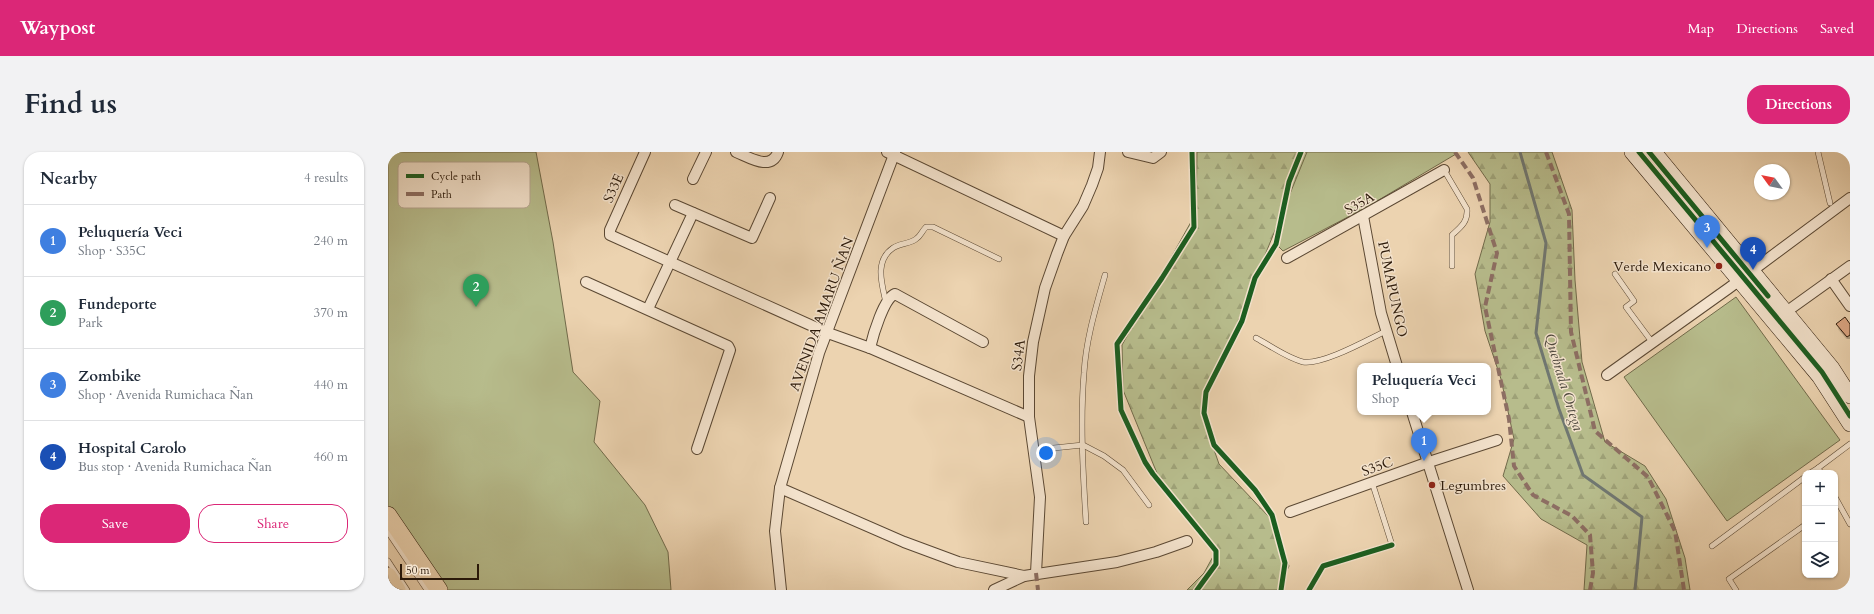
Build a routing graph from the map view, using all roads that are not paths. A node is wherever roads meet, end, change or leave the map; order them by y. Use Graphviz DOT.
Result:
graph roads {
  1 [pos="645,152"];
  2 [pos="706,152"];
  3 [pos="736,152"];
  4 [pos="778,152"];
  5 [pos="1100,152"];
  6 [pos="1128,152"];
  7 [pos="1161,152"];
  8 [pos="1632,152"];
  9 [pos="1654,152"];
  10 [pos="1818,152"];
  11 [pos="892,153"];
  12 [pos="1444,170"];
  13 [pos="692,179"];
  14 [pos="770,198"];
  15 [pos="1850,198"];
  16 [pos="674,205"];
  17 [pos="1831,207"];
  18 [pos="693,213"];
  19 [pos="1363,216"];
  20 [pos="1064,236"];
  21 [pos="1287,258"];
  22 [pos="999,259"];
  23 [pos="670,261"];
  24 [pos="1452,266"];
  25 [pos="1850,266"];
  26 [pos="1753,270"];
  27 [pos="1615,274"];
  28 [pos="1105,275"];
  29 [pos="1831,279"];
  30 [pos="1740,280"];
  31 [pos="586,282"];
  32 [pos="886,304"];
  33 [pos="1850,306"];
  34 [pos="648,309"];
  35 [pos="1786,312"];
  36 [pos="1386,331"];
  37 [pos="828,333"];
  38 [pos="1256,338"];
  39 [pos="983,342"];
  40 [pos="1652,342"];
  41 [pos="870,348"];
  42 [pos="1397,363"];
  43 [pos="1607,375"];
  44 [pos="1850,396"];
  45 [pos="1413,415"];
  46 [pos="1028,417"];
  47 [pos="1850,424"];
  48 [pos="1497,440"];
  49 [pos="1083,444"];
  50 [pos="1850,444"];
  51 [pos="697,449"];
  52 [pos="1034,450"];
  53 [pos="1429,462"];
  54 [pos="1818,468"];
  55 [pos="1815,470"];
  56 [pos="1802,479"];
  57 [pos="1372,482"];
  58 [pos="780,488"];
  59 [pos="1838,504"];
  60 [pos="1149,505"];
  61 [pos="1290,512"];
  62 [pos="388,515"];
  63 [pos="1086,522"];
  64 [pos="1850,524"];
  65 [pos="1802,527"];
  66 [pos="388,532"];
  67 [pos="1186,541"];
  68 [pos="1392,545"];
  69 [pos="1712,546"];
  70 [pos="388,561"];
  71 [pos="1036,573"];
  72 [pos="388,576"];
  73 [pos="1024,576"];
  74 [pos="398,590"];
  75 [pos="407,590"];
  76 [pos="427,590"];
  77 [pos="439,590"];
  78 [pos="781,590"];
  79 [pos="994,590"];
  80 [pos="1468,590"];
  81 [pos="1736,590"];
  1 -- 23 [label="street, S33E"];
  2 -- 13 [label="street"];
  3 -- 4 [label="street"];
  5 -- 20 [label="street, S34A"];
  6 -- 7 [label="street"];
  8 -- 30 [label="main road"];
  9 -- 26 [label="main road"];
  10 -- 17 [label="lane"];
  11 -- 20 [label="street"];
  11 -- 37 [label="street, AVENIDA AMARU ÑAN"];
  12 -- 19 [label="street, S35A"];
  12 -- 24 [label="lane"];
  14 -- 18 [label="street"];
  15 -- 17 [label="street"];
  16 -- 18 [label="street"];
  17 -- 26 [label="street"];
  18 -- 23 [label="street"];
  19 -- 21 [label="street, S35A"];
  19 -- 36 [label="street, PUMAPUNGO"];
  20 -- 46 [label="street, S34A"];
  22 -- 32 [label="lane"];
  23 -- 34 [label="street"];
  23 -- 37 [label="street"];
  25 -- 29 [label="street"];
  26 -- 30 [label="street"];
  26 -- 35 [label="main road"];
  27 -- 40 [label="lane"];
  28 -- 49 [label="lane"];
  29 -- 33 [label="street"];
  29 -- 35 [label="street"];
  30 -- 40 [label="street"];
  30 -- 47 [label="main road"];
  31 -- 34 [label="street"];
  32 -- 39 [label="street"];
  32 -- 41 [label="street"];
  34 -- 51 [label="street"];
  35 -- 44 [label="main road"];
  36 -- 38 [label="lane"];
  36 -- 42 [label="street, PUMAPUNGO"];
  37 -- 41 [label="street"];
  37 -- 58 [label="street, AVENIDA AMARU ÑAN"];
  40 -- 43 [label="street"];
  41 -- 46 [label="street"];
  45 -- 53 [label="street"];
  46 -- 52 [label="street, S34A"];
  48 -- 53 [label="street, S35C"];
  49 -- 52 [label="lane"];
  49 -- 60 [label="lane"];
  49 -- 63 [label="lane"];
  50 -- 54 [label="lane"];
  52 -- 71 [label="street, S34A"];
  53 -- 57 [label="street, S35C"];
  53 -- 80 [label="street"];
  54 -- 55 [label="lane"];
  56 -- 69 [label="lane"];
  57 -- 61 [label="street, S35C"];
  57 -- 68 [label="lane"];
  58 -- 73 [label="street"];
  58 -- 78 [label="street, AVENIDA AMARU ÑAN"];
  59 -- 64 [label="lane"];
  62 -- 77 [label="main road"];
  65 -- 81 [label="lane"];
  66 -- 76 [label="lane"];
  67 -- 71 [label="street"];
  70 -- 75 [label="lane"];
  71 -- 73 [label="street"];
  72 -- 74 [label="main road"];
  73 -- 79 [label="street"];
}
